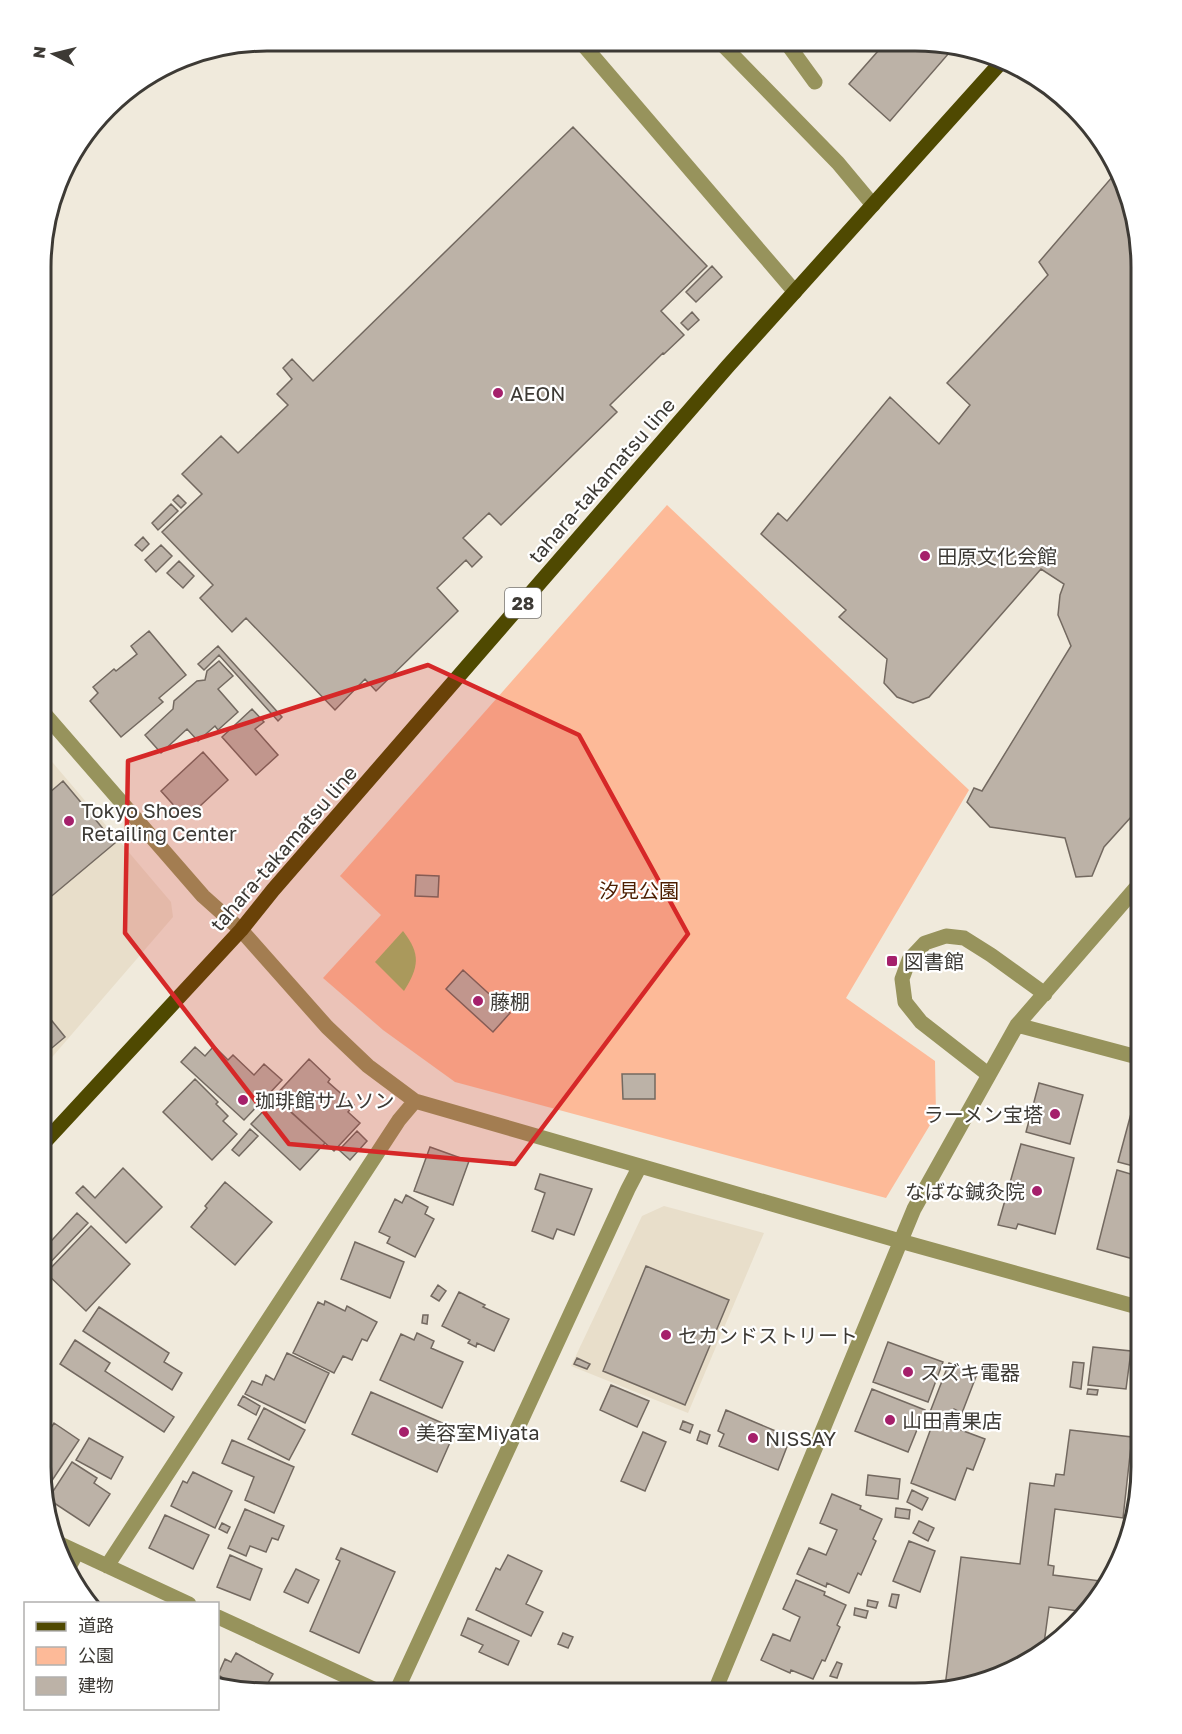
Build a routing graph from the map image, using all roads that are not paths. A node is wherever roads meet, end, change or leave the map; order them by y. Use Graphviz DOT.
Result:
graph roads {
  1 [pos="589,51"];
  2 [pos="729,51"];
  3 [pos="793,51"];
  4 [pos="997,67"];
  5 [pos="815,82"];
  6 [pos="873,205"];
  7 [pos="795,291"];
  8 [pos="51,721"];
  9 [pos="1131,894"];
  10 [pos="241,930"];
  11 [pos="1045,994"];
  12 [pos="1017,1025"];
  13 [pos="1131,1055"];
  14 [pos="989,1075"];
  15 [pos="415,1101"];
  16 [pos="51,1135"];
  17 [pos="640,1166"];
  18 [pos="900,1241"];
  19 [pos="1131,1305"];
  20 [pos="66,1547"];
  21 [pos="77,1552"];
  22 [pos="72,1561"];
  23 [pos="107,1566"];
  24 [pos="185,1602"];
  25 [pos="220,1624"];
  26 [pos="359,1683"];
  27 [pos="400,1683"];
  28 [pos="718,1683"];
  1 -- 7 [label="street"];
  2 -- 6 [label="street"];
  3 -- 5 [label="street"];
  4 -- 6 [label="main road, tahara-takamatsu line / 28"];
  6 -- 7 [label="main road, tahara-takamatsu line / 28"];
  7 -- 10 [label="main road, tahara-takamatsu line / 28"];
  8 -- 10 [label="street"];
  9 -- 11 [label="street"];
  10 -- 15 [label="street"];
  10 -- 16 [label="main road, tahara-takamatsu line / 28"];
  11 -- 12 [label="street"];
  11 -- 14 [label="street"];
  12 -- 13 [label="street"];
  12 -- 14 [label="street"];
  14 -- 18 [label="street"];
  15 -- 17 [label="street"];
  15 -- 23 [label="street"];
  17 -- 18 [label="street"];
  17 -- 27 [label="street"];
  18 -- 19 [label="street"];
  18 -- 28 [label="street"];
  20 -- 21 [label="street"];
  21 -- 22 [label="street"];
  21 -- 23 [label="street"];
  23 -- 24 [label="street"];
  25 -- 26 [label="street"];
}
